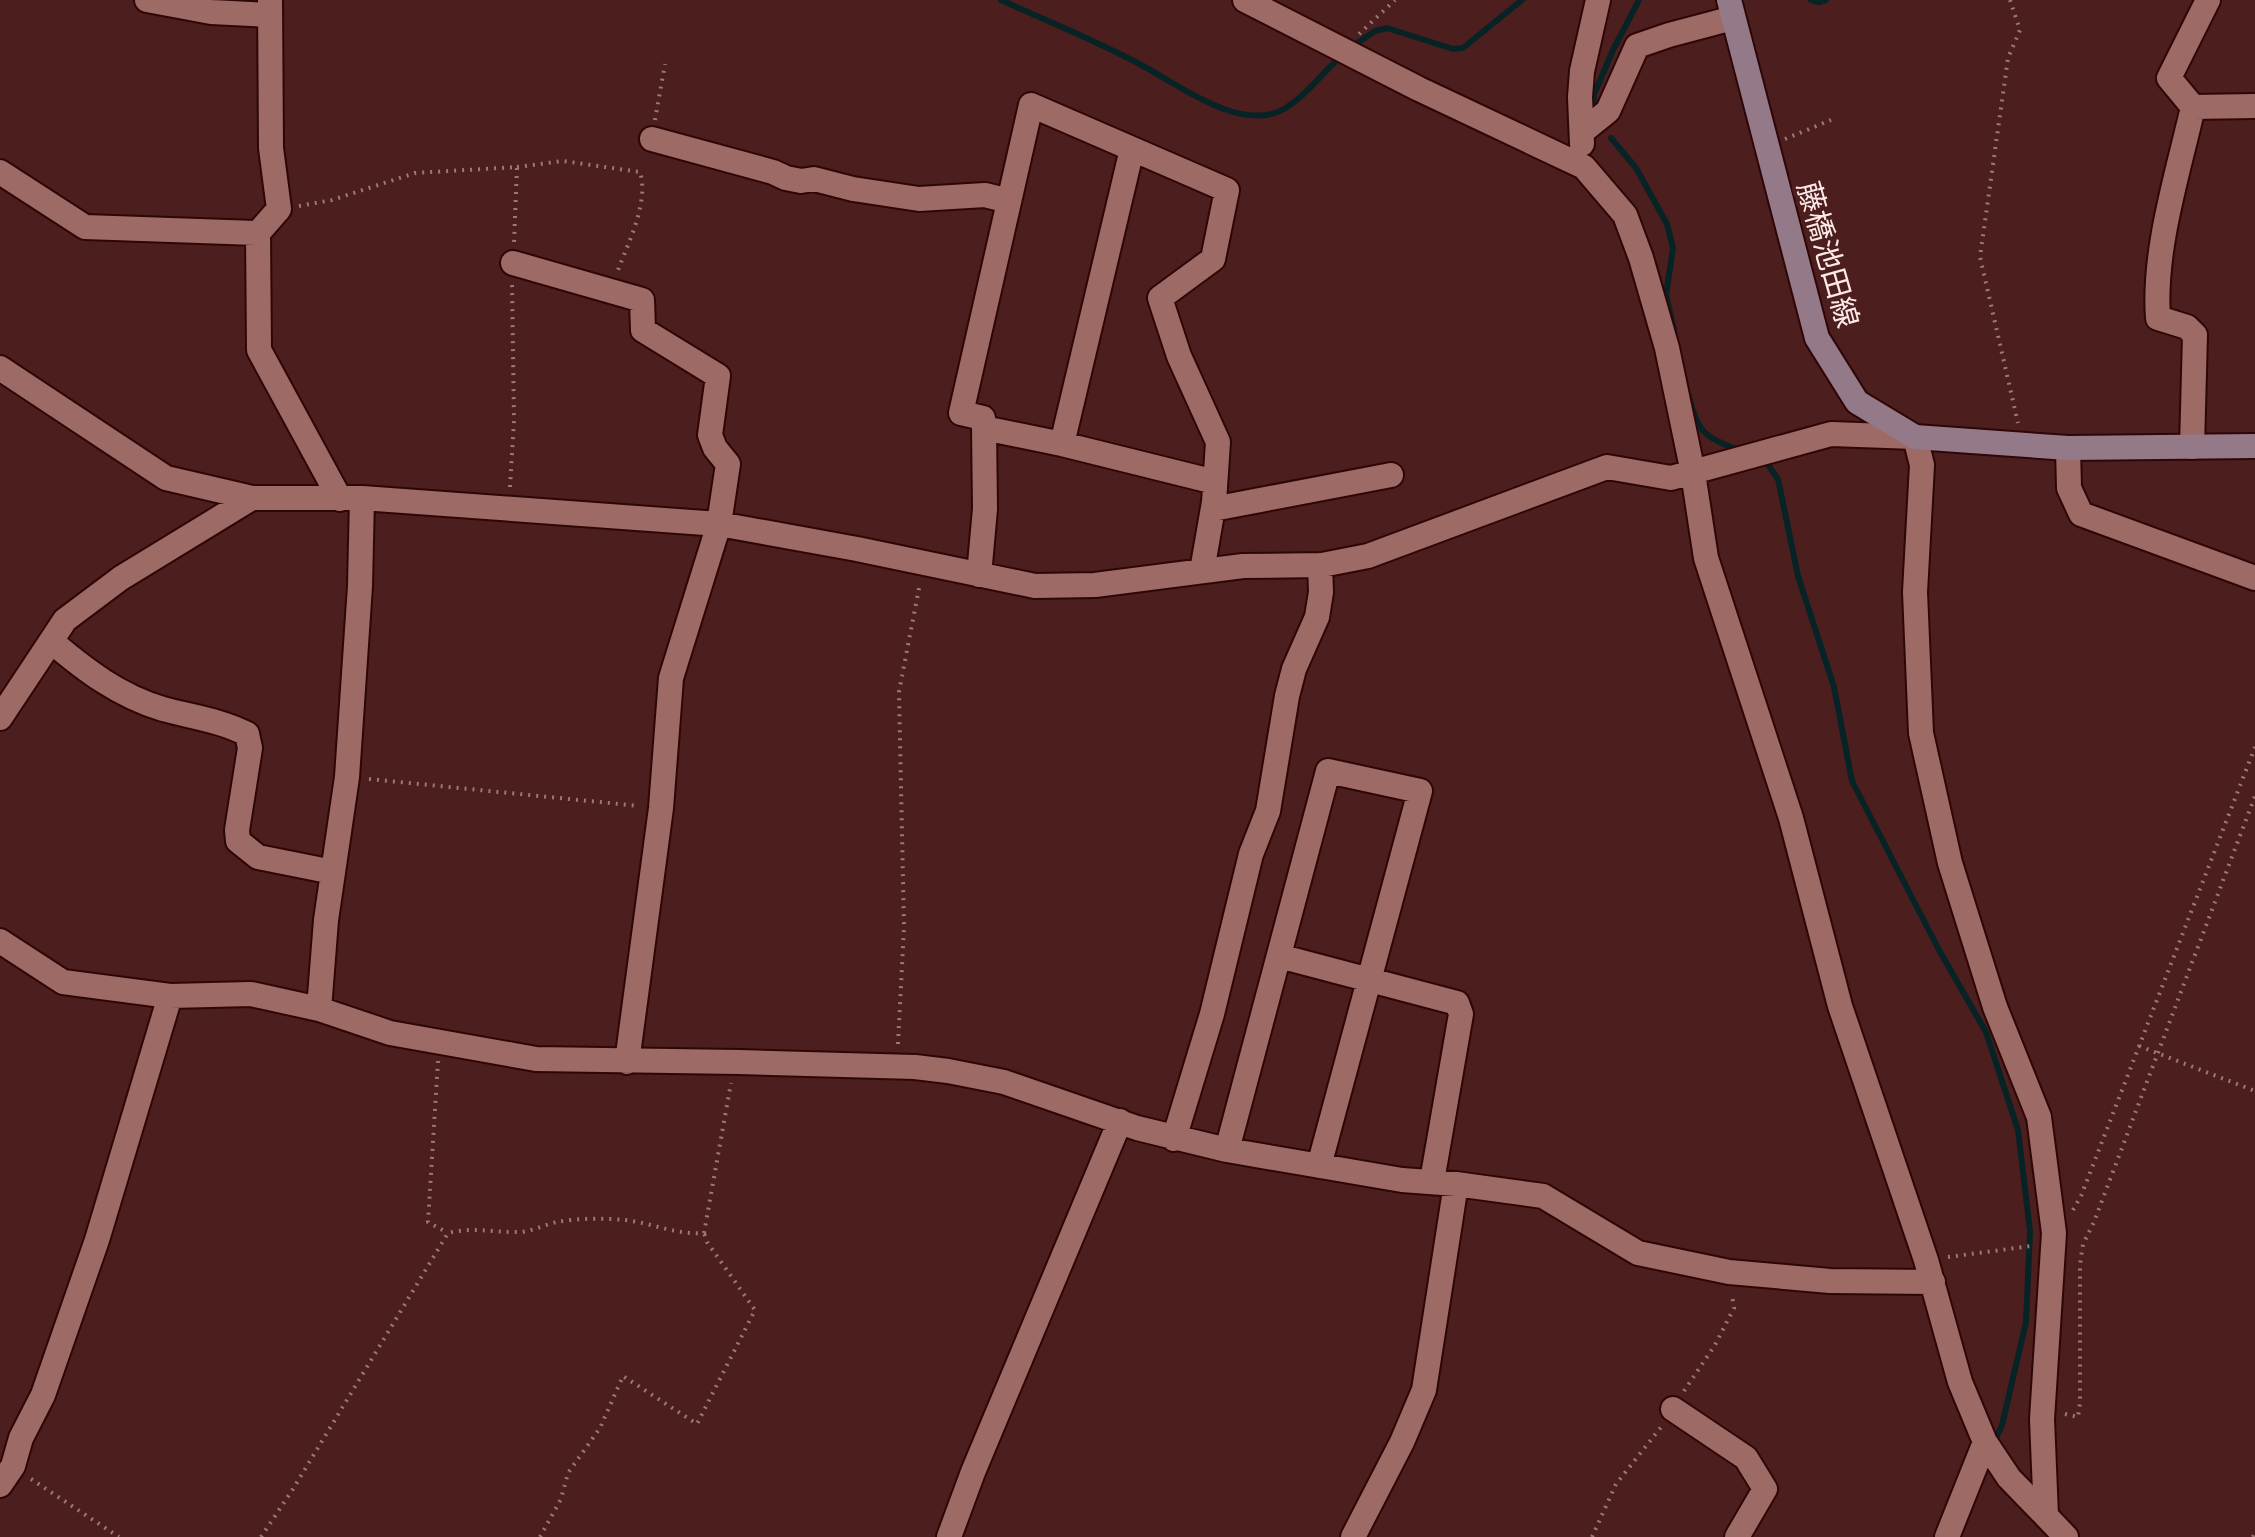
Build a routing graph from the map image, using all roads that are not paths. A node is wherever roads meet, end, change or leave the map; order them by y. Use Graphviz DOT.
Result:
graph roads {
  1 [pos="147,0"];
  2 [pos="1245,0"];
  3 [pos="1598,0"];
  4 [pos="2208,0"];
  5 [pos="270,8"];
  6 [pos="1731,9"];
  7 [pos="2255,106"];
  8 [pos="2193,107"];
  9 [pos="1582,132"];
  10 [pos="652,139"];
  11 [pos="1132,149"];
  12 [pos="1584,167"];
  13 [pos="0,172"];
  14 [pos="1009,201"];
  15 [pos="258,233"];
  16 [pos="513,263"];
  17 [pos="0,368"];
  18 [pos="984,428"];
  19 [pos="1915,437"];
  20 [pos="1062,444"];
  21 [pos="2255,446"];
  22 [pos="2192,447"];
  23 [pos="2068,448"];
  24 [pos="1693,473"];
  25 [pos="1391,475"];
  26 [pos="1215,482"];
  27 [pos="252,498"];
  28 [pos="351,499"];
  29 [pos="1213,509"];
  30 [pos="719,524"];
  31 [pos="1320,565"];
  32 [pos="1202,571"];
  33 [pos="979,575"];
  34 [pos="2255,578"];
  35 [pos="51,641"];
  36 [pos="0,718"];
  37 [pos="333,872"];
  38 [pos="0,941"];
  39 [pos="1279,956"];
  40 [pos="1369,980"];
  41 [pos="170,996"];
  42 [pos="319,1009"];
  43 [pos="627,1062"];
  44 [pos="1120,1121"];
  45 [pos="1174,1139"];
  46 [pos="1227,1150"];
  47 [pos="1319,1166"];
  48 [pos="1432,1181"];
  49 [pos="1456,1184"];
  50 [pos="1929,1271"];
  51 [pos="1673,1409"];
  52 [pos="11,1433"];
  53 [pos="1985,1442"];
  54 [pos="6,1476"];
  55 [pos="2046,1516"];
  56 [pos="949,1537"];
  57 [pos="1353,1537"];
  58 [pos="1737,1537"];
  59 [pos="1947,1537"];
  60 [pos="2066,1537"];
  1 -- 5 [label="street"];
  2 -- 12 [label="street"];
  3 -- 9 [label="street"];
  4 -- 8 [label="street"];
  5 -- 15 [label="street"];
  6 -- 9 [label="street"];
  6 -- 19 [label="main road, 藤橋池田線"];
  7 -- 8 [label="street"];
  8 -- 22 [label="street"];
  9 -- 12 [label="street"];
  10 -- 14 [label="street"];
  11 -- 14 [label="street"];
  11 -- 20 [label="street"];
  11 -- 26 [label="street"];
  12 -- 24 [label="street"];
  13 -- 15 [label="street"];
  14 -- 18 [label="street"];
  15 -- 28 [label="street"];
  16 -- 30 [label="street"];
  17 -- 27 [label="street"];
  18 -- 20 [label="street"];
  18 -- 33 [label="street"];
  19 -- 23 [label="main road, 藤橋池田線"];
  19 -- 24 [label="street"];
  19 -- 55 [label="street"];
  20 -- 26 [label="street"];
  21 -- 22 [label="main road, 藤橋池田線"];
  22 -- 23 [label="main road, 藤橋池田線"];
  23 -- 34 [label="street"];
  24 -- 31 [label="street"];
  24 -- 50 [label="street"];
  25 -- 29 [label="street"];
  26 -- 29 [label="street"];
  27 -- 28 [label="street"];
  27 -- 35 [label="street"];
  28 -- 30 [label="street"];
  28 -- 37 [label="street"];
  29 -- 32 [label="street"];
  30 -- 33 [label="street"];
  30 -- 43 [label="street"];
  31 -- 32 [label="street"];
  31 -- 45 [label="street"];
  32 -- 33 [label="street"];
  35 -- 36 [label="street"];
  35 -- 37 [label="street"];
  37 -- 42 [label="street"];
  38 -- 41 [label="street"];
  39 -- 40 [label="street"];
  39 -- 40 [label="street"];
  39 -- 46 [label="street"];
  40 -- 47 [label="street"];
  40 -- 48 [label="street"];
  41 -- 42 [label="street"];
  41 -- 52 [label="street"];
  42 -- 43 [label="street"];
  43 -- 44 [label="street"];
  44 -- 45 [label="street"];
  44 -- 56 [label="street"];
  45 -- 46 [label="street"];
  46 -- 47 [label="street"];
  47 -- 48 [label="street"];
  48 -- 49 [label="street"];
  49 -- 50 [label="street"];
  49 -- 57 [label="street"];
  50 -- 53 [label="street"];
  51 -- 58 [label="street"];
  52 -- 54 [label="street"];
  53 -- 55 [label="street"];
  53 -- 59 [label="street"];
  55 -- 60 [label="street"];
}
